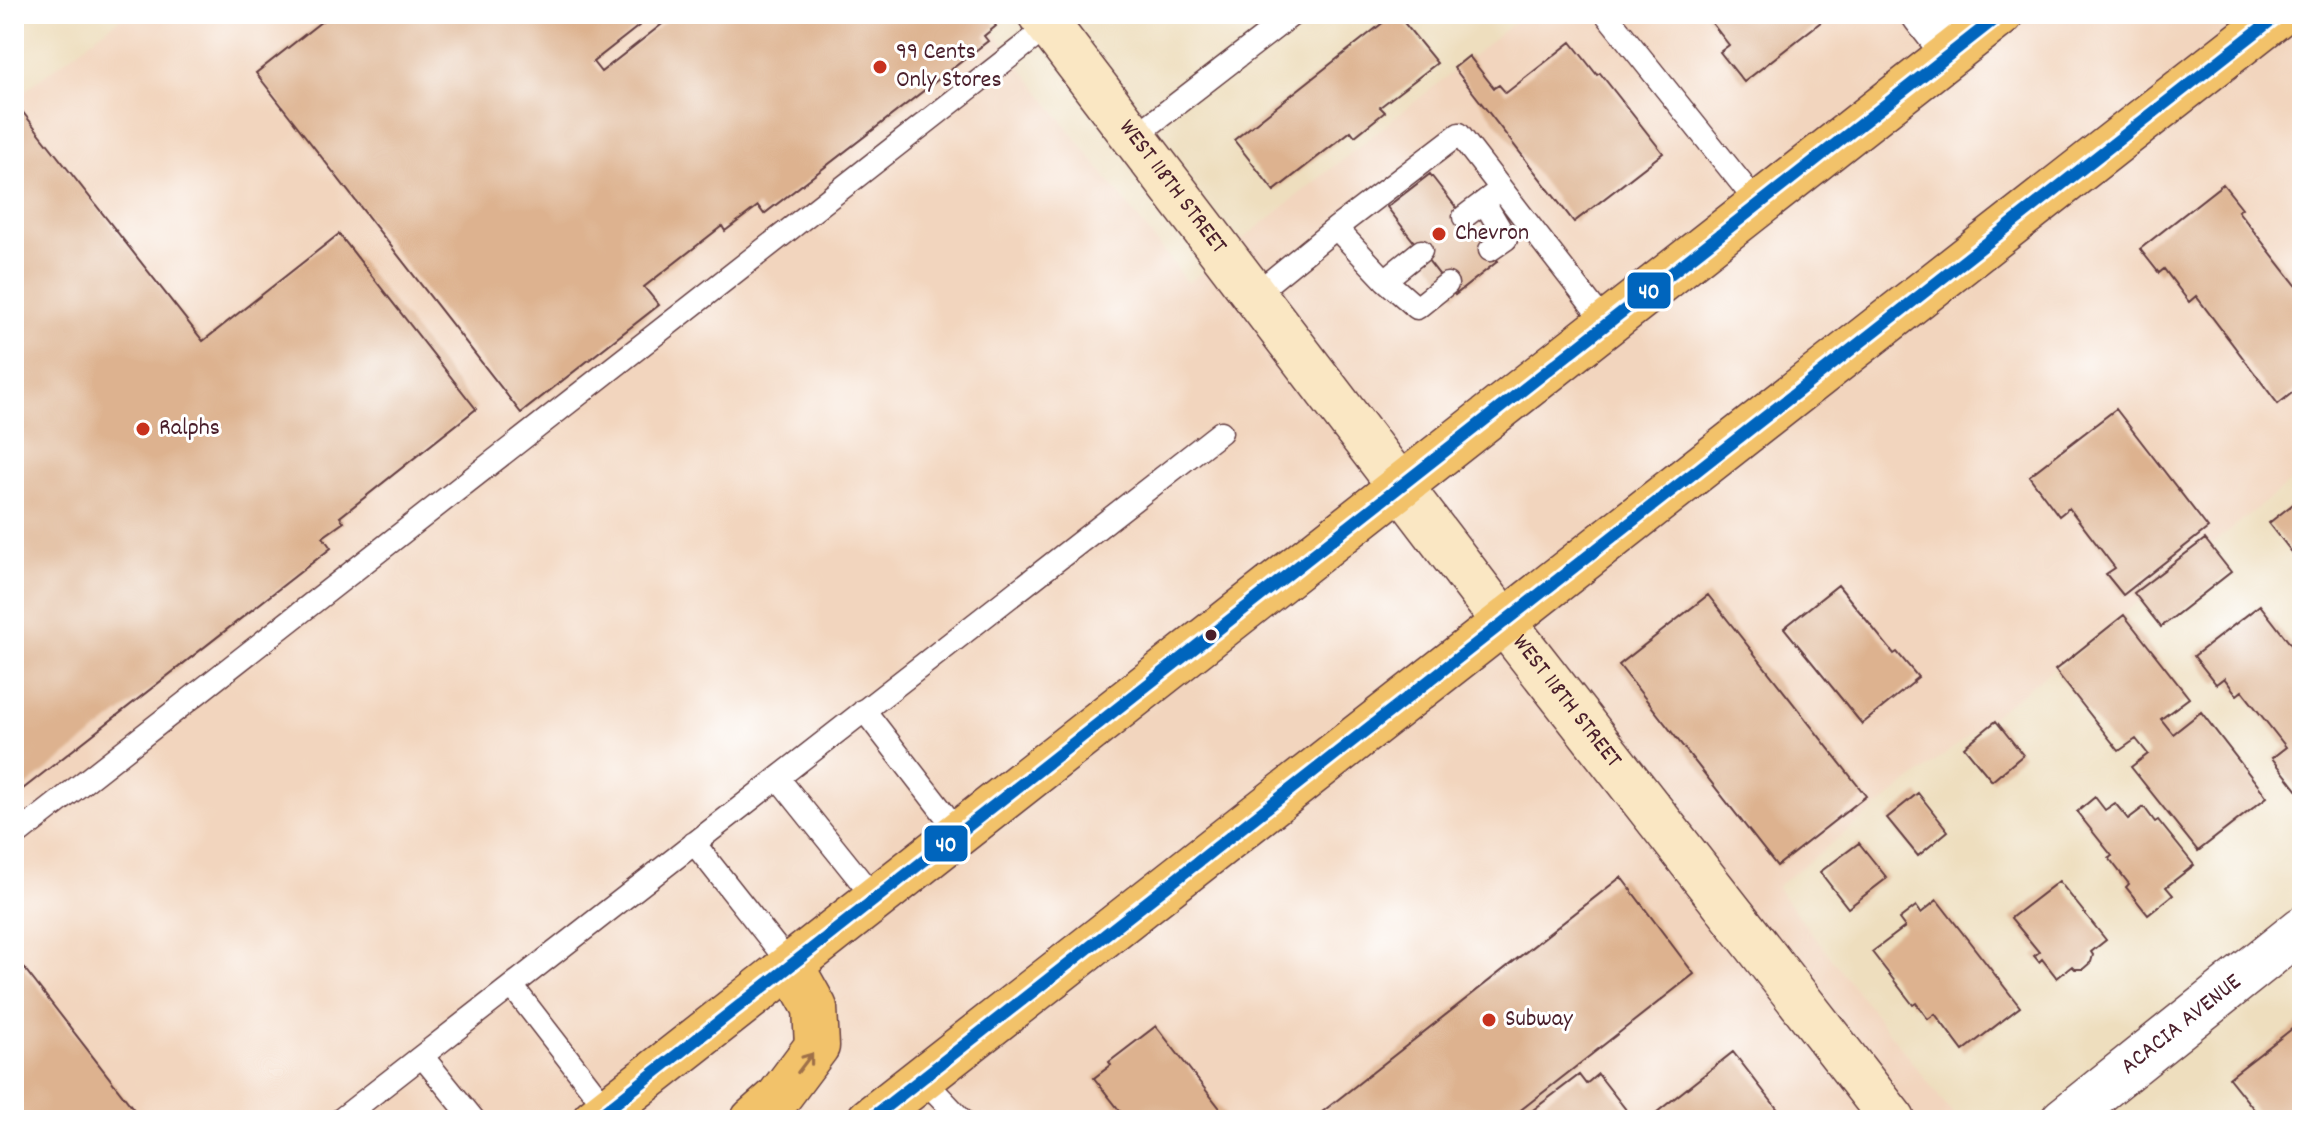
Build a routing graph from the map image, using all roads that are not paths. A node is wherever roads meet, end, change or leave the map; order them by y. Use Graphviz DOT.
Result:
graph roads {
  1 [pos="1293,14"];
  2 [pos="1606,14"];
  3 [pos="1924,14"];
  4 [pos="2001,14"];
  5 [pos="2279,14"];
  6 [pos="1045,20"];
  7 [pos="1953,51"];
  8 [pos="1134,137"];
  9 [pos="1492,196"];
  10 [pos="1759,205"];
  11 [pos="1464,217"];
  12 [pos="1336,228"];
  13 [pos="1490,250"];
  14 [pos="1421,251"];
  15 [pos="1385,280"];
  16 [pos="1447,284"];
  17 [pos="1255,294"];
  18 [pos="1606,324"];
  19 [pos="1221,432"];
  20 [pos="1401,486"];
  21 [pos="1503,621"];
  22 [pos="864,710"];
  23 [pos="778,778"];
  24 [pos="959,833"];
  25 [pos="14,837"];
  26 [pos="694,843"];
  27 [pos="876,900"];
  28 [pos="2302,929"];
  29 [pos="792,967"];
  30 [pos="512,986"];
  31 [pos="422,1056"];
  32 [pos="922,1078"];
  33 [pos="601,1115"];
  34 [pos="340,1120"];
  35 [pos="474,1120"];
  36 [pos="753,1120"];
  37 [pos="869,1120"];
  38 [pos="962,1120"];
  39 [pos="1893,1120"];
  40 [pos="2063,1120"];
  1 -- 8 [label="lane"];
  2 -- 10 [label="lane"];
  3 -- 7 [label="street"];
  4 -- 7 [label="main road"];
  5 -- 21 [label="main road"];
  6 -- 8 [label="street, WEST 118TH STREET"];
  6 -- 25 [label="lane"];
  7 -- 10 [label="main road"];
  8 -- 17 [label="street, WEST 118TH STREET"];
  9 -- 11 [label="lane"];
  9 -- 12 [label="lane"];
  9 -- 13 [label="lane"];
  9 -- 18 [label="lane"];
  10 -- 18 [label="main road"];
  12 -- 15 [label="lane"];
  12 -- 17 [label="lane"];
  14 -- 15 [label="lane"];
  15 -- 16 [label="lane"];
  17 -- 20 [label="street, WEST 118TH STREET"];
  18 -- 20 [label="main road"];
  19 -- 22 [label="lane"];
  20 -- 21 [label="street, WEST 118TH STREET"];
  20 -- 24 [label="main road"];
  21 -- 32 [label="main road"];
  21 -- 39 [label="street, WEST 118TH STREET"];
  22 -- 23 [label="lane"];
  22 -- 24 [label="lane"];
  23 -- 26 [label="lane"];
  23 -- 27 [label="lane"];
  24 -- 27 [label="main road"];
  26 -- 29 [label="lane"];
  26 -- 30 [label="lane"];
  27 -- 29 [label="main road"];
  28 -- 40 [label="street, ACACIA AVENUE"];
  29 -- 33 [label="main road"];
  36 -- 29 [label="main road, one-way"];
  30 -- 31 [label="lane"];
  30 -- 33 [label="lane"];
  31 -- 34 [label="lane"];
  31 -- 35 [label="lane"];
  32 -- 37 [label="main road"];
  32 -- 38 [label="lane"];
}
